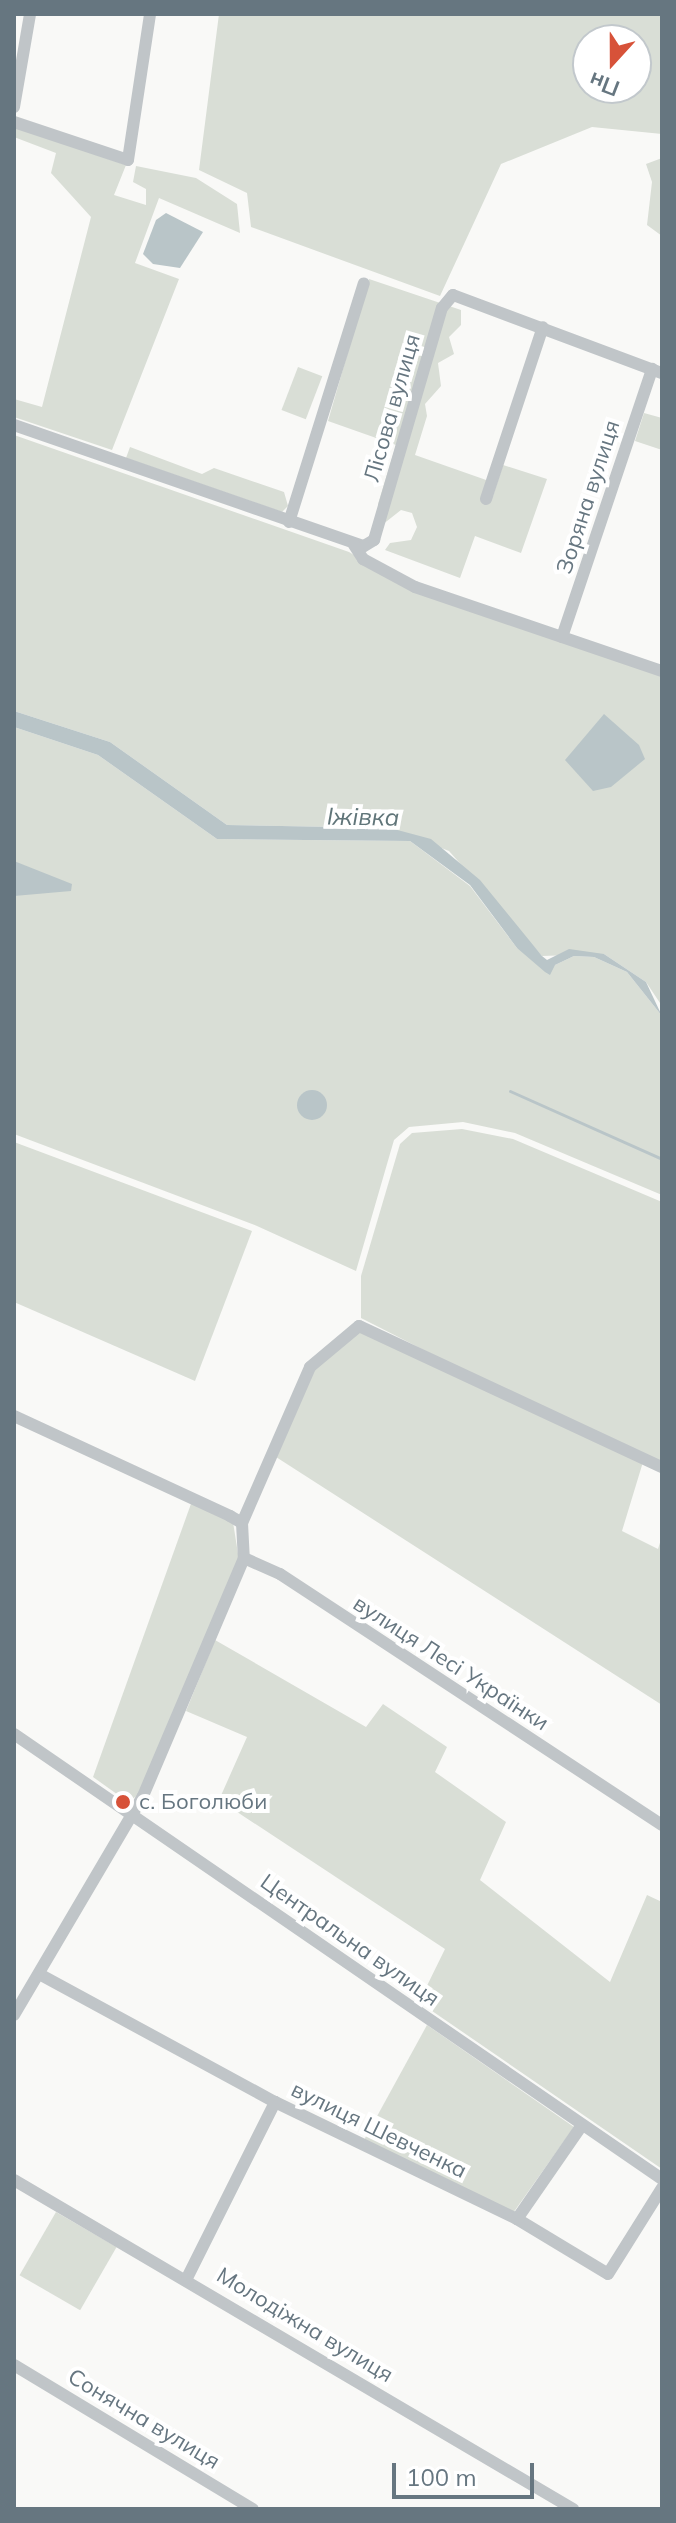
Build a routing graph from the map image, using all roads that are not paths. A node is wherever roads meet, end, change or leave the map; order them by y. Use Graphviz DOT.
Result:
graph roads {
  1 [pos="30,14"];
  2 [pos="150,14"];
  3 [pos="14,107"];
  4 [pos="14,122"];
  5 [pos="364,283"];
  6 [pos="543,327"];
  7 [pos="657,371"];
  8 [pos="14,425"];
  9 [pos="486,499"];
  10 [pos="289,522"];
  11 [pos="354,545"];
  12 [pos="562,637"];
  13 [pos="662,671"];
  14 [pos="14,1416"];
  15 [pos="662,1467"];
  16 [pos="242,1523"];
  17 [pos="244,1558"];
  18 [pos="14,1734"];
  19 [pos="131,1814"];
  20 [pos="662,1825"];
  21 [pos="41,1975"];
  22 [pos="14,2015"];
  23 [pos="275,2102"];
  24 [pos="582,2125"];
  25 [pos="662,2179"];
  26 [pos="14,2180"];
  27 [pos="662,2188"];
  28 [pos="517,2219"];
  29 [pos="187,2278"];
  30 [pos="14,2365"];
  31 [pos="253,2509"];
  32 [pos="573,2509"];
  1 -- 3 [label="street"];
  2 -- 4 [label="street"];
  5 -- 10 [label="street"];
  6 -- 7 [label="street, Лісова вулиця"];
  6 -- 9 [label="street"];
  6 -- 11 [label="street, Лісова вулиця"];
  7 -- 12 [label="street, Зоряна вулиця"];
  8 -- 10 [label="street"];
  10 -- 11 [label="street"];
  11 -- 12 [label="street"];
  12 -- 13 [label="street"];
  14 -- 16 [label="street"];
  15 -- 16 [label="street"];
  16 -- 17 [label="street"];
  17 -- 19 [label="street"];
  17 -- 20 [label="street, вулиця Лесі Українки"];
  18 -- 19 [label="street, Центральна вулиця"];
  19 -- 21 [label="street"];
  19 -- 24 [label="street, Центральна вулиця"];
  21 -- 22 [label="street"];
  21 -- 23 [label="street, вулиця Шевченка"];
  23 -- 28 [label="street, вулиця Шевченка"];
  23 -- 29 [label="street"];
  24 -- 25 [label="street, Центральна вулиця"];
  24 -- 28 [label="street"];
  26 -- 29 [label="street, Молодіжна вулиця"];
  27 -- 28 [label="street, вулиця Шевченка"];
  29 -- 32 [label="street, Молодіжна вулиця"];
  30 -- 31 [label="street, Сонячна вулиця"];
}
